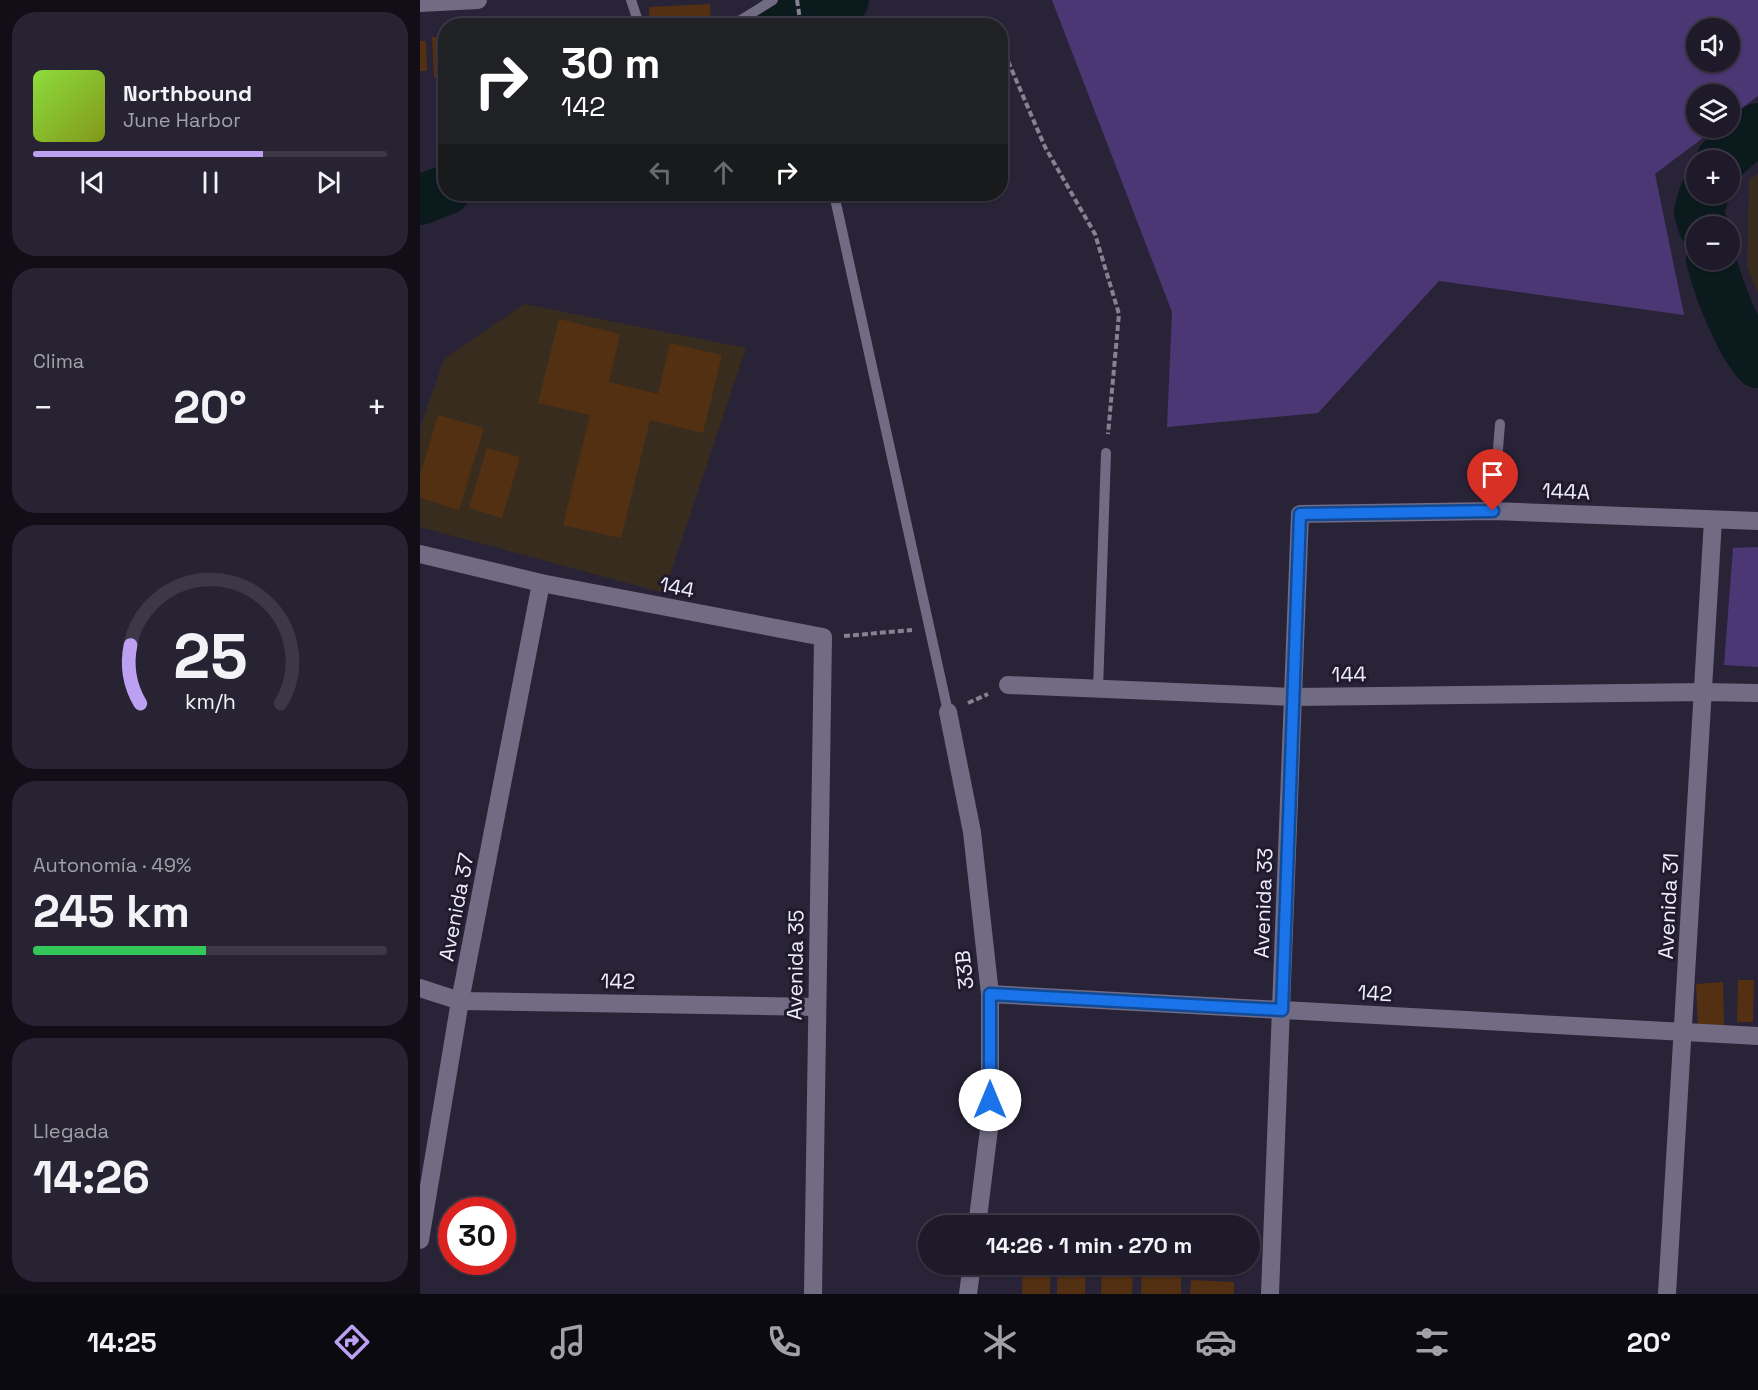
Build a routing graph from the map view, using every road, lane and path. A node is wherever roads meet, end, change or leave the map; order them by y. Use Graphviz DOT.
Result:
graph roads {
  1 [pos="478,0"];
  2 [pos="632,0"];
  3 [pos="773,0"];
  4 [pos="796,0"];
  5 [pos="420,3"];
  6 [pos="637,18"];
  7 [pos="744,18"];
  8 [pos="799,18"];
  9 [pos="1008,61"];
  10 [pos="836,201"];
  11 [pos="1500,424"];
  12 [pos="1106,453"];
  13 [pos="1493,511"];
  14 [pos="1300,514"];
  15 [pos="1713,520"];
  16 [pos="1758,521"];
  17 [pos="420,554"];
  18 [pos="541,583"];
  19 [pos="929,628"];
  20 [pos="823,638"];
  21 [pos="1008,685"];
  22 [pos="1098,690"];
  23 [pos="1703,692"];
  24 [pos="1758,693"];
  25 [pos="1293,697"];
  26 [pos="948,712"];
  27 [pos="420,988"];
  28 [pos="990,994"];
  29 [pos="460,1001"];
  30 [pos="816,1007"];
  31 [pos="1282,1010"];
  32 [pos="1682,1032"];
  33 [pos="1758,1036"];
  34 [pos="978,1215"];
  35 [pos="420,1240"];
  36 [pos="971,1275"];
  37 [pos="813,1294"];
  38 [pos="968,1294"];
  39 [pos="1270,1294"];
  40 [pos="1667,1294"];
  1 -- 5 [label="street"];
  2 -- 6 [label="lane"];
  3 -- 7 [label="lane"];
  4 -- 8 [label="path"];
  9 -- 12 [label="path"];
  10 -- 19 [label="lane"];
  11 -- 13 [label="lane"];
  12 -- 22 [label="lane"];
  13 -- 14 [label="street, 144A"];
  13 -- 15 [label="street, 144A"];
  14 -- 25 [label="street, Avenida 33"];
  15 -- 16 [label="street, 144A"];
  15 -- 23 [label="street, Avenida 31"];
  17 -- 18 [label="street, 144"];
  18 -- 20 [label="street, 144"];
  18 -- 29 [label="street, Avenida 37"];
  19 -- 20 [label="path"];
  19 -- 26 [label="lane"];
  20 -- 30 [label="street, Avenida 35"];
  21 -- 22 [label="street, 144"];
  21 -- 26 [label="path"];
  22 -- 25 [label="street, 144"];
  23 -- 24 [label="street, 144"];
  23 -- 25 [label="street, 144"];
  23 -- 32 [label="street, Avenida 31"];
  25 -- 31 [label="street, Avenida 33"];
  26 -- 28 [label="street, 33B"];
  27 -- 29 [label="street, 142"];
  28 -- 31 [label="street, 142"];
  28 -- 34 [label="street, 33B"];
  29 -- 30 [label="street, 142"];
  29 -- 35 [label="street, Avenida 37"];
  30 -- 37 [label="street, Avenida 35"];
  31 -- 32 [label="street, 142"];
  31 -- 39 [label="street, Avenida 33"];
  32 -- 33 [label="street, 142"];
  32 -- 40 [label="street, Avenida 31"];
  36 -- 38 [label="street"];
}
